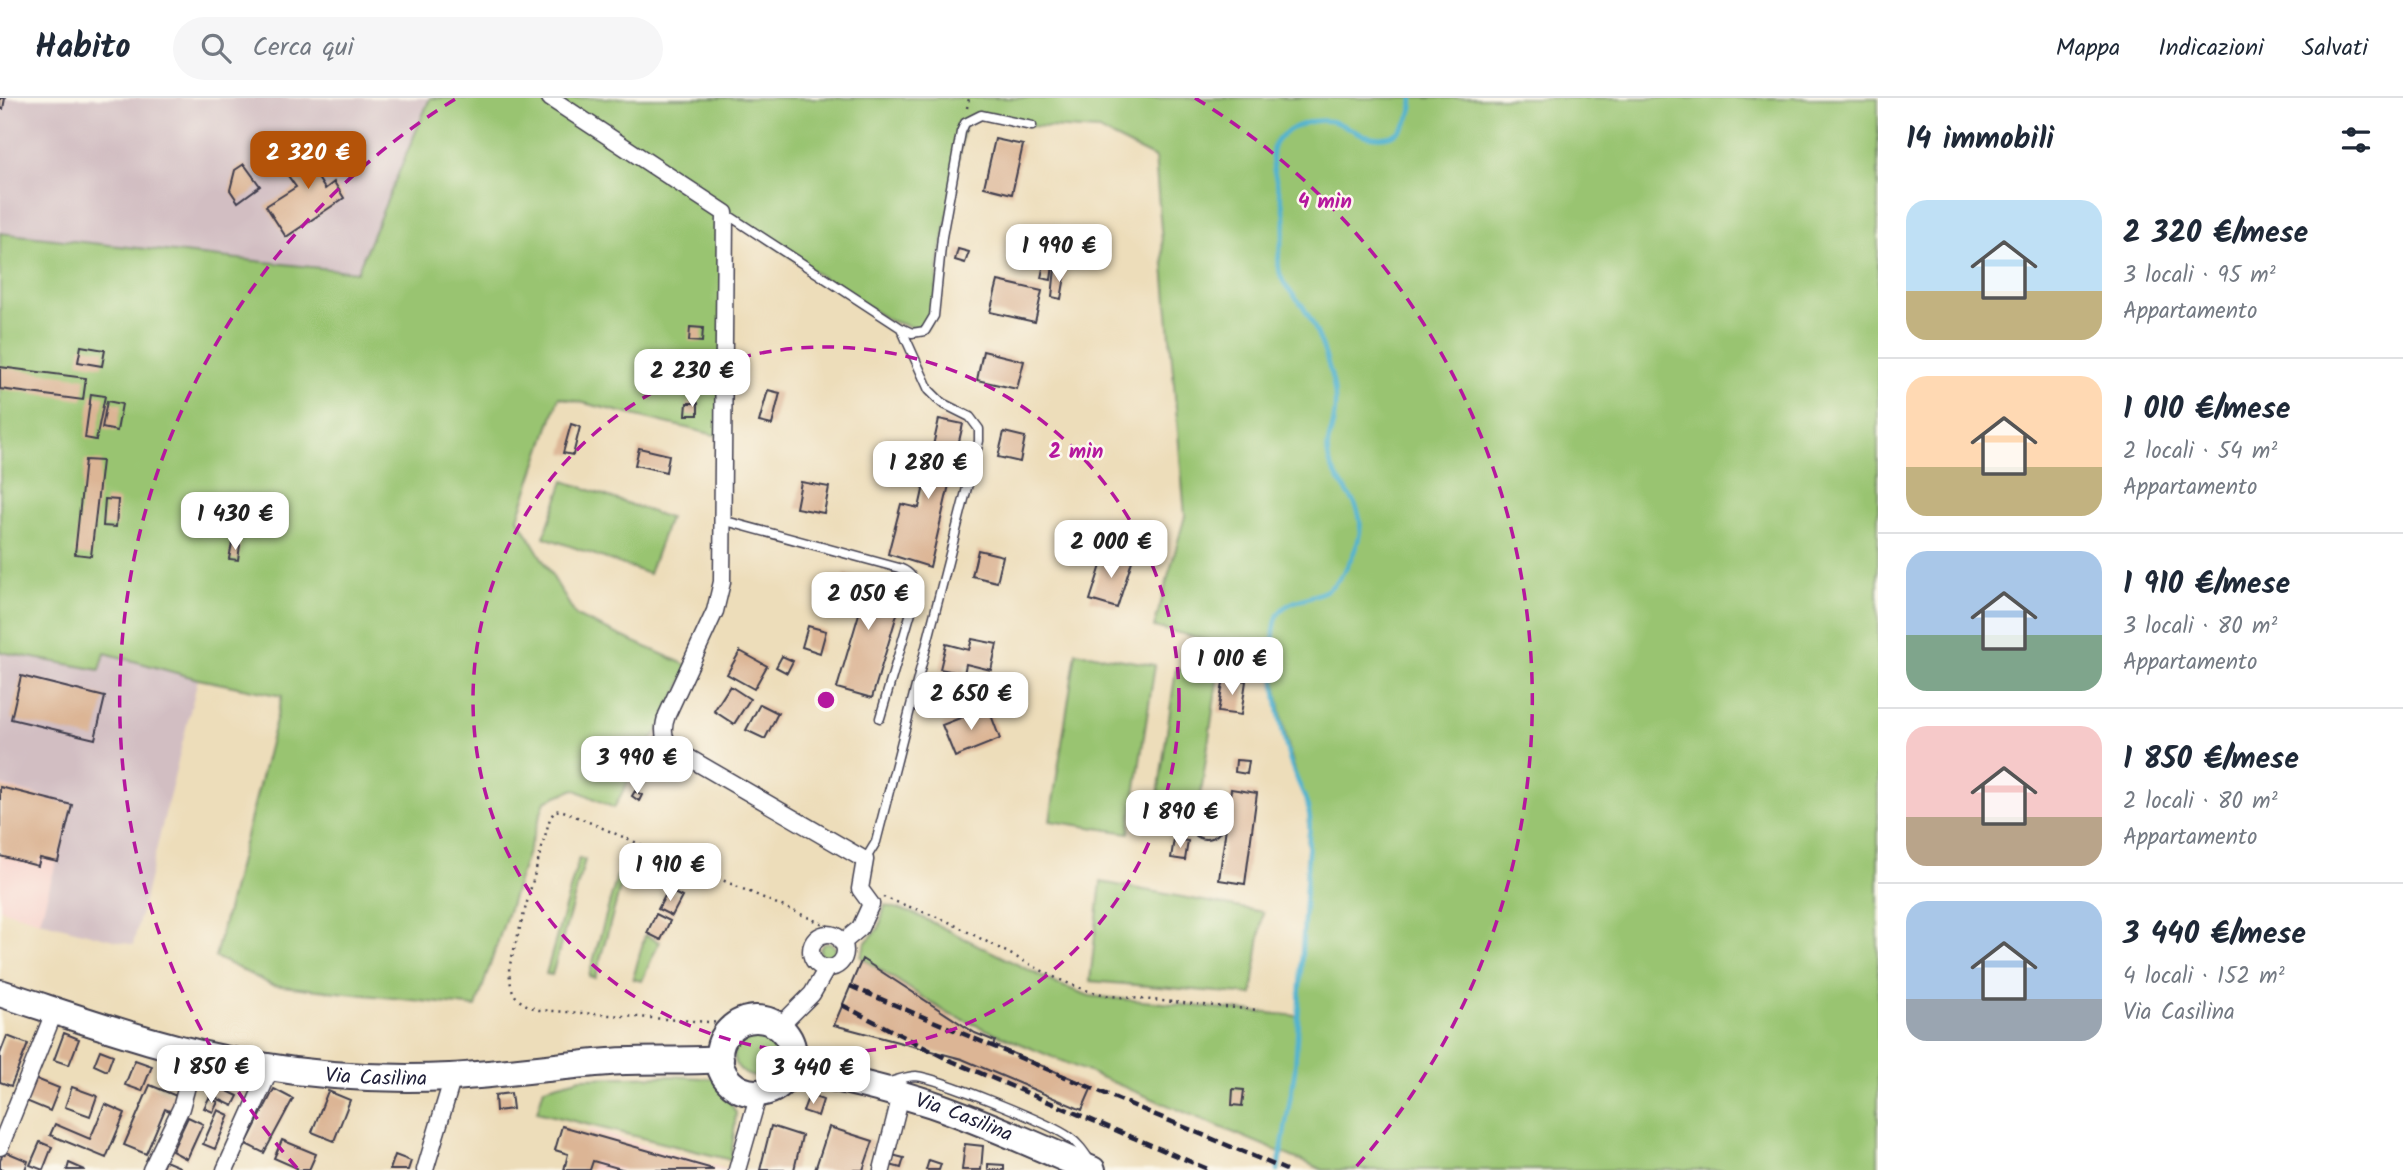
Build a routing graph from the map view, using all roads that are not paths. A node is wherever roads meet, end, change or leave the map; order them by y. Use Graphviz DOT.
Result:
graph roads {
  1 [pos="550,98"];
  2 [pos="1032,126"];
  3 [pos="725,213"];
  4 [pos="901,328"];
  5 [pos="722,520"];
  6 [pos="880,718"];
  7 [pos="865,860"];
  8 [pos="842,943"];
  9 [pos="827,968"];
  10 [pos="1,993"];
  11 [pos="55,1010"];
  12 [pos="779,1027"];
  13 [pos="196,1054"];
  14 [pos="720,1059"];
  15 [pos="271,1068"];
  16 [pos="791,1069"];
  17 [pos="453,1077"];
  18 [pos="873,1087"];
  19 [pos="758,1093"];
  20 [pos="901,1095"];
  21 [pos="0,1147"];
  22 [pos="152,1170"];
  23 [pos="225,1170"];
  24 [pos="425,1170"];
  25 [pos="737,1170"];
  26 [pos="882,1170"];
  27 [pos="1094,1170"];
  1 -- 3 [label="street"];
  2 -- 4 [label="lane"];
  3 -- 4 [label="lane"];
  3 -- 5 [label="street"];
  4 -- 7 [label="lane"];
  5 -- 6 [label="lane"];
  5 -- 7 [label="street"];
  7 -- 8 [label="street"];
  8 -- 9 [label="street"];
  8 -- 9 [label="street"];
  9 -- 12 [label="street"];
  10 -- 11 [label="main road, Via Casilina"];
  11 -- 13 [label="main road, Via Casilina"];
  11 -- 21 [label="street"];
  12 -- 14 [label="main road"];
  12 -- 16 [label="main road"];
  13 -- 15 [label="main road, Via Casilina"];
  13 -- 22 [label="street"];
  14 -- 17 [label="main road, Via Casilina"];
  14 -- 19 [label="main road"];
  15 -- 17 [label="main road, Via Casilina"];
  15 -- 23 [label="street"];
  16 -- 18 [label="main road, Via Casilina"];
  16 -- 19 [label="main road"];
  17 -- 24 [label="street"];
  18 -- 20 [label="main road, Via Casilina"];
  18 -- 27 [label="lane"];
  19 -- 25 [label="street"];
  20 -- 26 [label="street"];
  20 -- 27 [label="main road, Via Casilina"];
}
